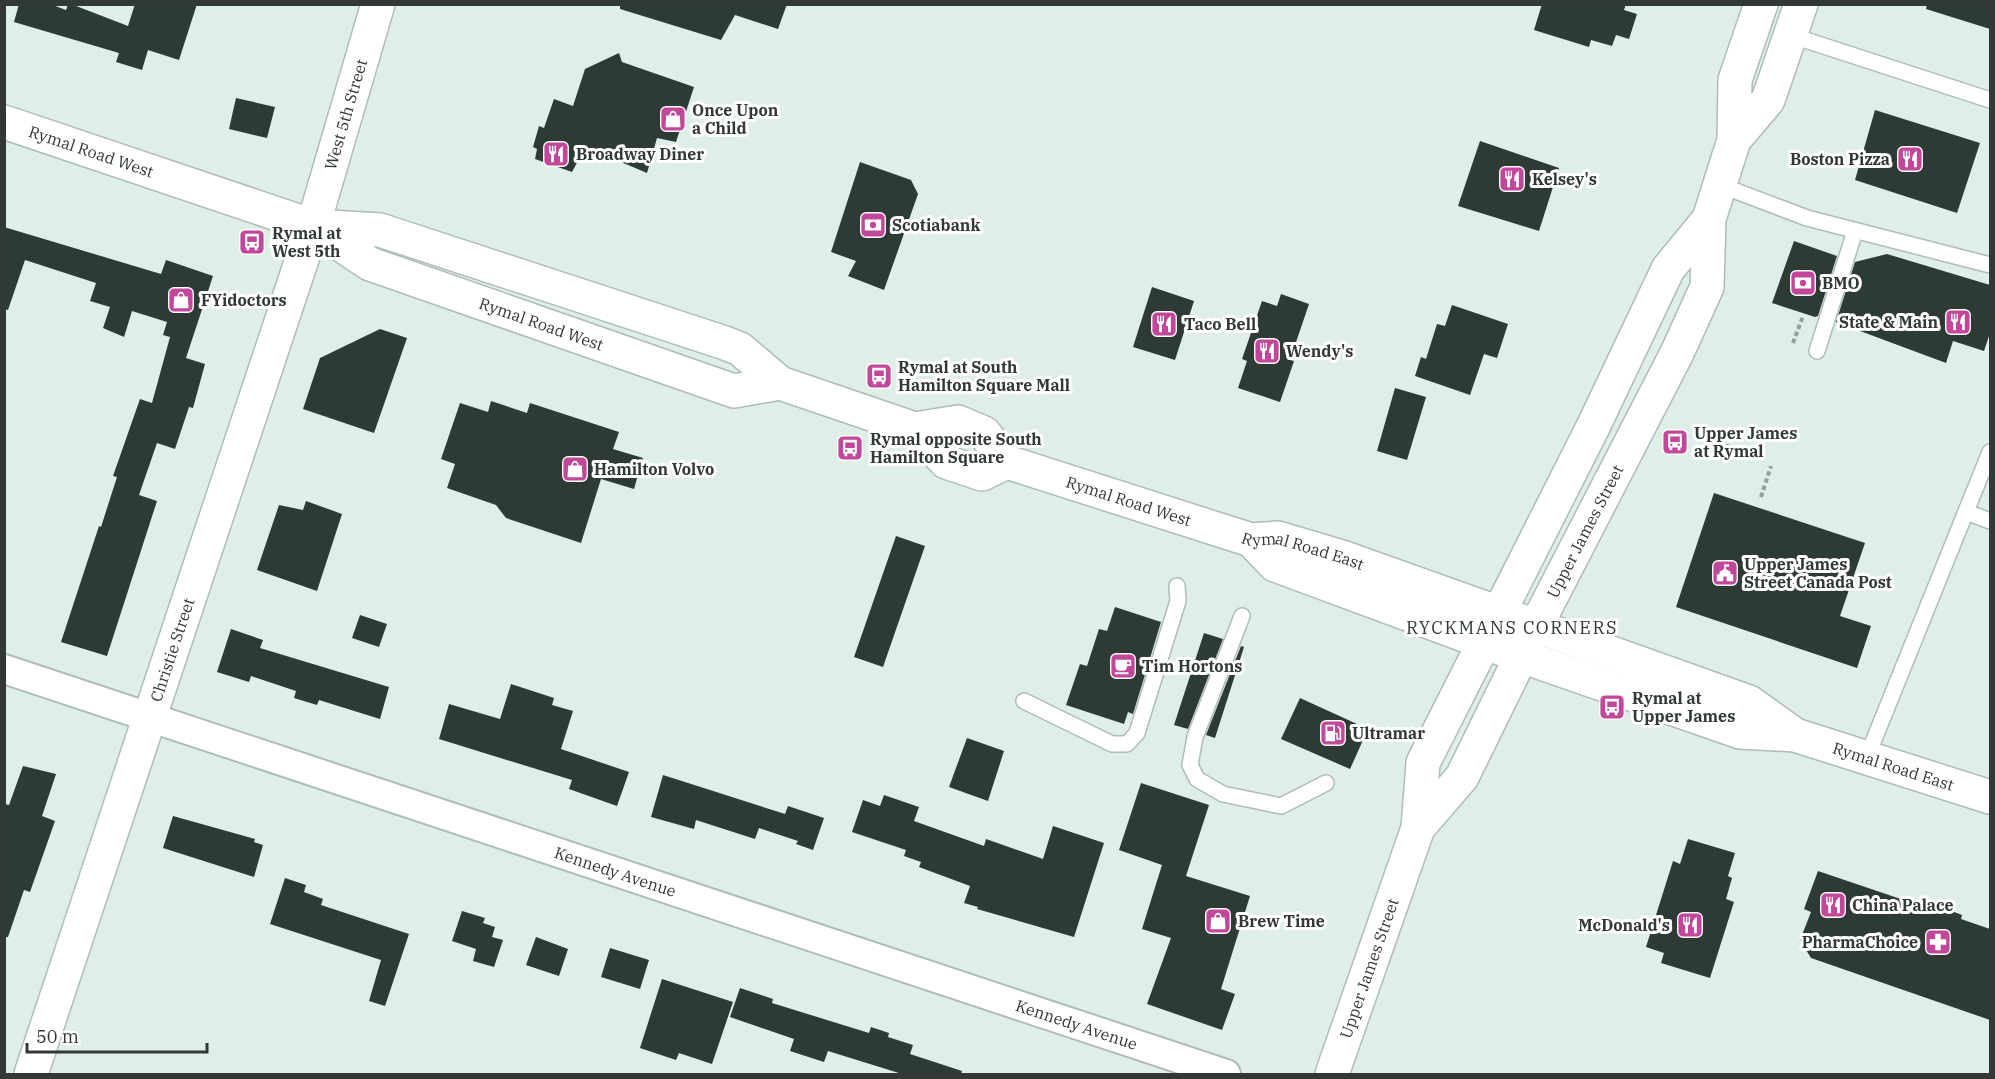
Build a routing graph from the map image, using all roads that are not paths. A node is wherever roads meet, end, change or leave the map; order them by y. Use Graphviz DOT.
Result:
graph roads {
  1 [pos="378,4"];
  2 [pos="1761,4"];
  3 [pos="1801,4"];
  4 [pos="1790,35"];
  5 [pos="1990,100"];
  6 [pos="4,122"];
  7 [pos="1734,140"];
  8 [pos="1720,185"];
  9 [pos="1709,219"];
  10 [pos="313,226"];
  11 [pos="1855,231"];
  12 [pos="1990,265"];
  13 [pos="1817,351"];
  14 [pos="1990,452"];
  15 [pos="1966,512"];
  16 [pos="1990,521"];
  17 [pos="1251,540"];
  18 [pos="1177,586"];
  19 [pos="1498,611"];
  20 [pos="1242,616"];
  21 [pos="1536,626"];
  22 [pos="1484,642"];
  23 [pos="1521,656"];
  24 [pos="4,669"];
  25 [pos="1024,701"];
  26 [pos="149,717"];
  27 [pos="1795,735"];
  28 [pos="1867,757"];
  29 [pos="1326,783"];
  30 [pos="1990,797"];
  31 [pos="1418,828"];
  32 [pos="30,1074"];
  33 [pos="1226,1074"];
  34 [pos="1332,1074"];
  1 -- 10 [label="main road, West 5th Street"];
  2 -- 7 [label="main road, Upper James Street"];
  3 -- 4 [label="main road, Upper James Street"];
  4 -- 5 [label="lane"];
  4 -- 7 [label="main road, Upper James Street"];
  6 -- 10 [label="main road, Rymal Road West"];
  7 -- 8 [label="main road, Upper James Street"];
  8 -- 9 [label="main road, Upper James Street"];
  8 -- 11 [label="lane"];
  9 -- 19 [label="main road, Upper James Street"];
  9 -- 21 [label="main road, Upper James Street"];
  10 -- 17 [label="main road, Rymal Road West"];
  10 -- 26 [label="main road, Christie Street"];
  11 -- 12 [label="lane"];
  11 -- 13 [label="lane"];
  14 -- 15 [label="lane"];
  15 -- 16 [label="lane"];
  15 -- 28 [label="lane"];
  17 -- 19 [label="main road, Rymal Road East"];
  17 -- 22 [label="main road, Rymal Road East"];
  18 -- 25 [label="lane"];
  19 -- 21 [label="main road, Rymal Road East"];
  19 -- 22 [label="main road, Upper James Street"];
  20 -- 29 [label="lane"];
  21 -- 23 [label="main road, Upper James Street"];
  21 -- 27 [label="main road, Rymal Road East"];
  22 -- 23 [label="main road, Rymal Road East"];
  22 -- 31 [label="main road, Upper James Street"];
  23 -- 27 [label="main road, Rymal Road East"];
  23 -- 31 [label="main road, Upper James Street"];
  24 -- 26 [label="street, Kennedy Avenue"];
  26 -- 32 [label="main road, Christie Street"];
  26 -- 33 [label="street, Kennedy Avenue"];
  27 -- 28 [label="main road, Rymal Road East"];
  28 -- 30 [label="main road, Rymal Road East"];
  31 -- 34 [label="main road, Upper James Street"];
}
